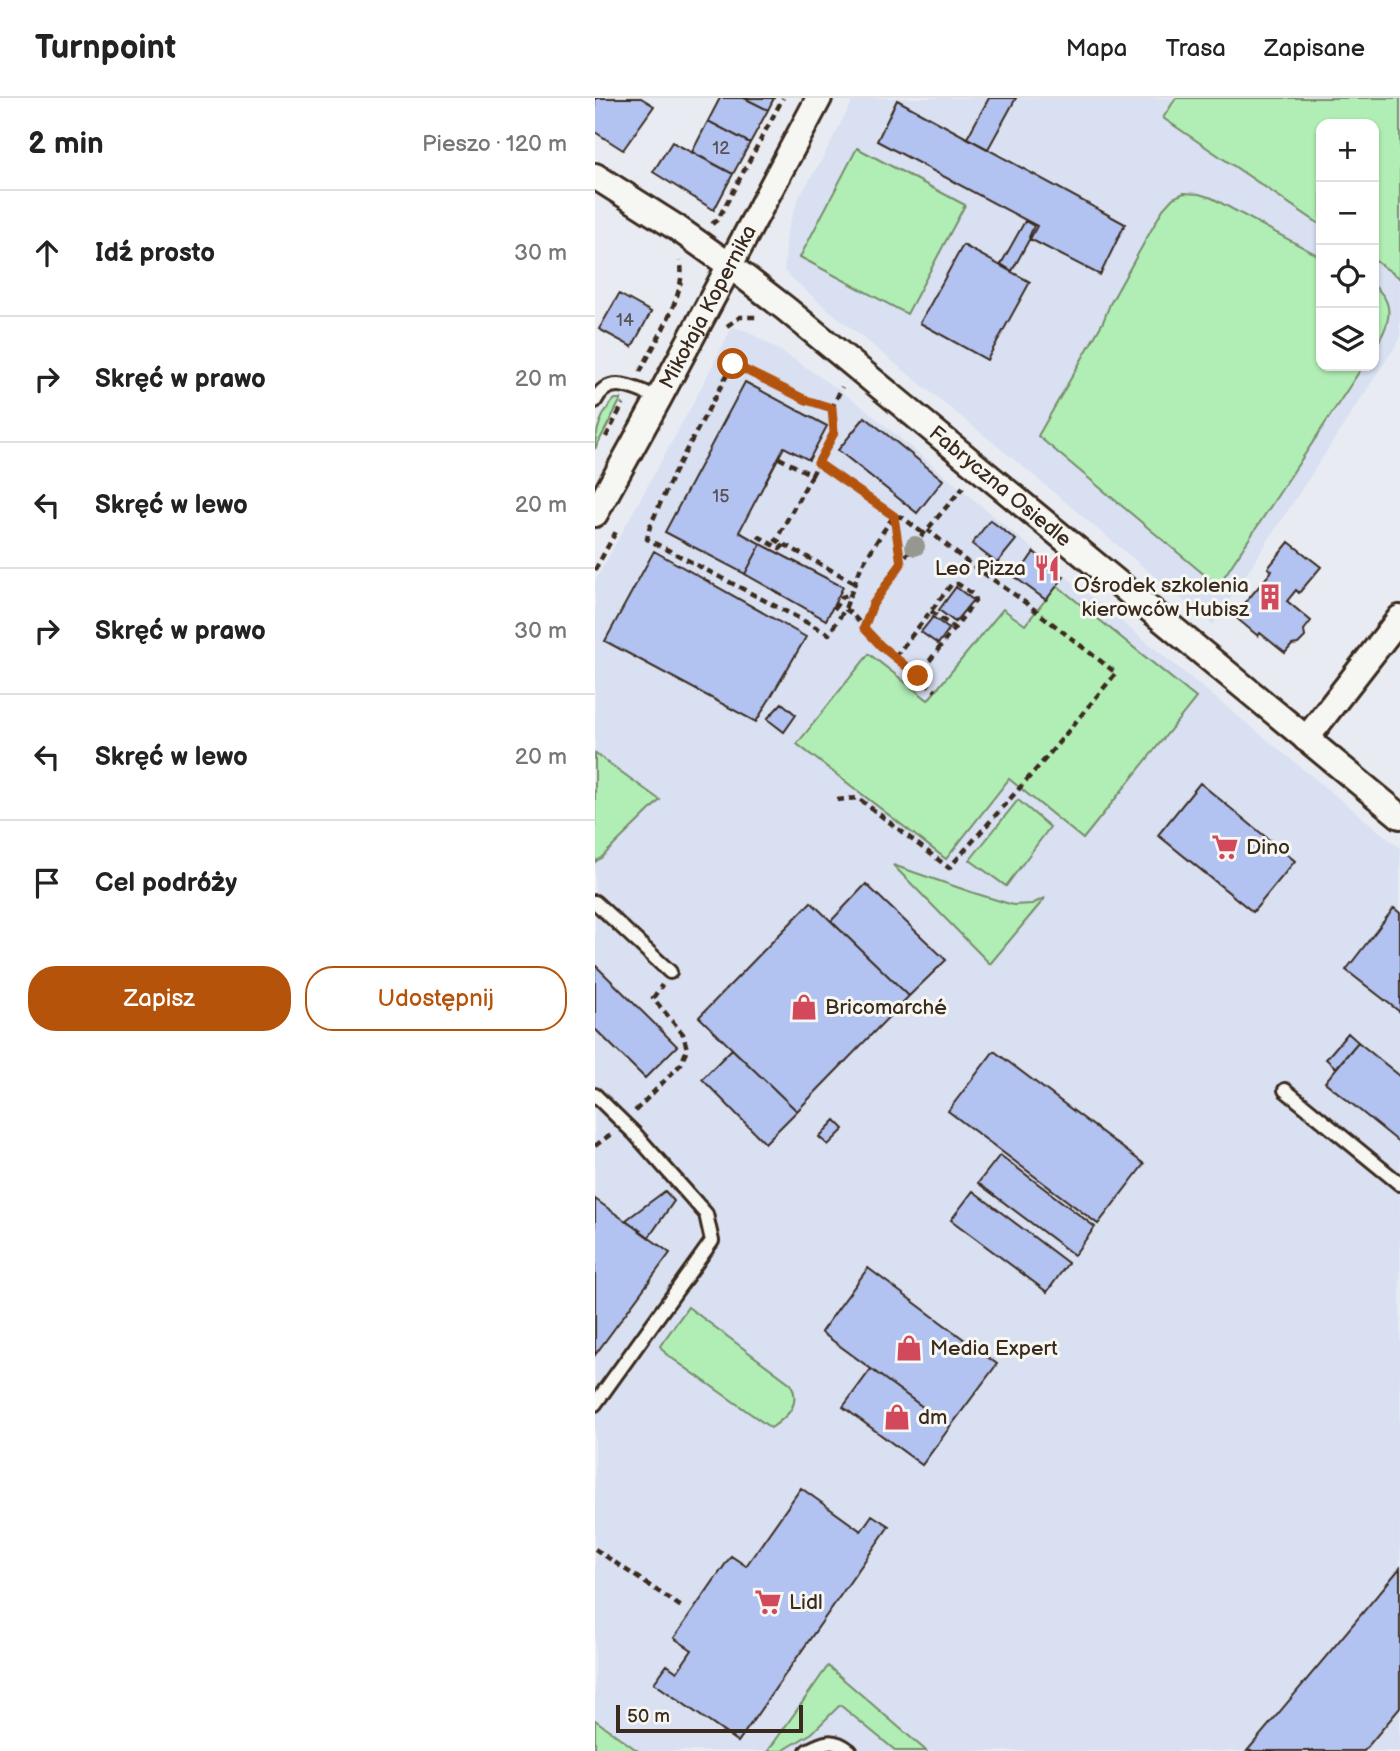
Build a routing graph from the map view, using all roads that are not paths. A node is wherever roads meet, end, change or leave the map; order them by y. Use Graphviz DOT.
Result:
graph roads {
  1 [pos="819,98"];
  2 [pos="595,176"];
  3 [pos="729,265"];
  4 [pos="659,398"];
  5 [pos="595,401"];
  6 [pos="595,514"];
  7 [pos="1400,618"];
  8 [pos="1306,740"];
  9 [pos="1400,816"];
  10 [pos="595,902"];
  11 [pos="670,972"];
  12 [pos="1285,1090"];
  13 [pos="595,1095"];
  14 [pos="1400,1184"];
  15 [pos="595,1404"];
  16 [pos="807,1751"];
  17 [pos="850,1751"];
  1 -- 3 [label="street, Mikołaja Kopernika"];
  2 -- 3 [label="street, Fabryczna Osiedle"];
  3 -- 4 [label="street, Mikołaja Kopernika"];
  3 -- 8 [label="street, Fabryczna Osiedle"];
  4 -- 5 [label="lane"];
  4 -- 6 [label="street, Mikołaja Kopernika"];
  7 -- 8 [label="street"];
  8 -- 9 [label="street, Fabryczna Osiedle"];
  10 -- 11 [label="lane"];
  12 -- 14 [label="lane"];
  13 -- 15 [label="lane"];
  16 -- 17 [label="lane"];
}
